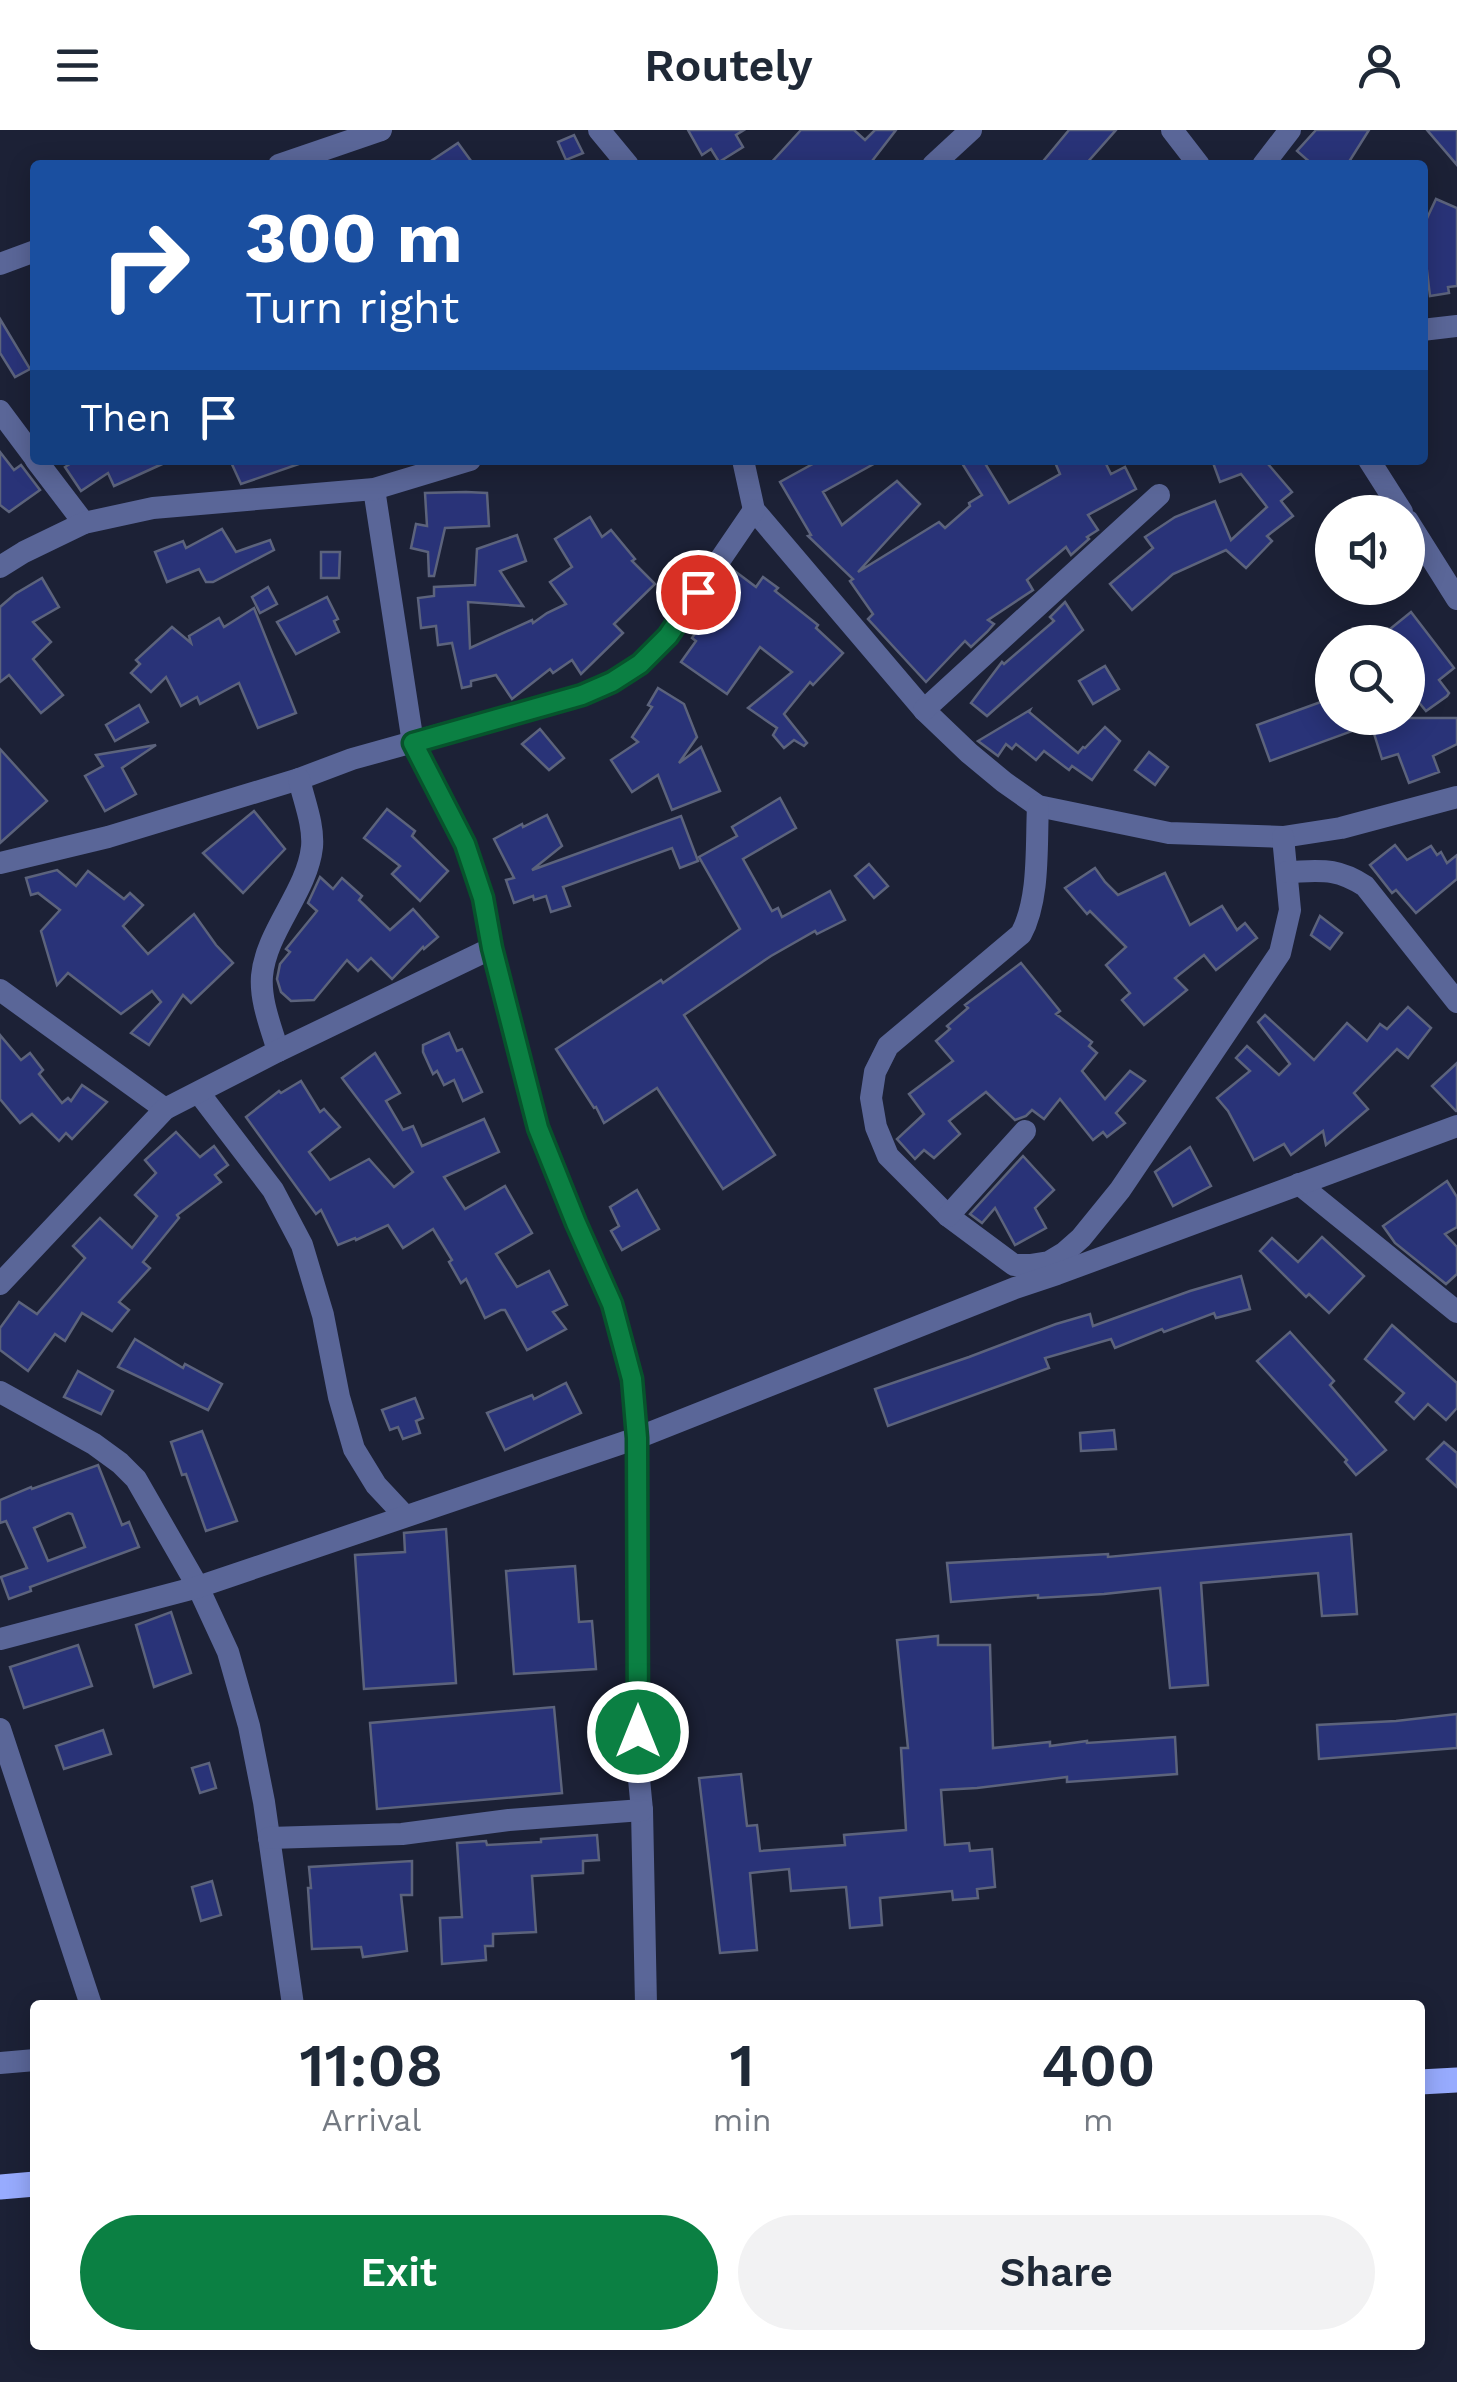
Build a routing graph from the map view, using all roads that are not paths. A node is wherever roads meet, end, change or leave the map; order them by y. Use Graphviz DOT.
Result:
graph roads {
  1 [pos="381,130"];
  2 [pos="599,130"];
  3 [pos="971,130"];
  4 [pos="1172,130"];
  5 [pos="1290,130"];
  6 [pos="294,160"];
  7 [pos="624,160"];
  8 [pos="938,160"];
  9 [pos="1196,160"];
  10 [pos="1267,160"];
  11 [pos="30,253"];
  12 [pos="0,264"];
  13 [pos="1457,326"];
  14 [pos="1428,329"];
  15 [pos="0,411"];
  16 [pos="30,451"];
  17 [pos="40,465"];
  18 [pos="743,465"];
  19 [pos="1372,465"];
  20 [pos="423,466"];
  21 [pos="374,489"];
  22 [pos="1159,495"];
  23 [pos="1391,495"];
  24 [pos="754,510"];
  25 [pos="84,523"];
  26 [pos="1425,548"];
  27 [pos="0,567"];
  28 [pos="1457,600"];
  29 [pos="924,710"];
  30 [pos="413,743"];
  31 [pos="299,779"];
  32 [pos="1457,796"];
  33 [pos="1038,806"];
  34 [pos="1283,837"];
  35 [pos="0,863"];
  36 [pos="1286,872"];
  37 [pos="492,948"];
  38 [pos="2,995"];
  39 [pos="1457,1002"];
  40 [pos="278,1051"];
  41 [pos="199,1093"];
  42 [pos="165,1109"];
  43 [pos="1457,1126"];
  44 [pos="1025,1131"];
  45 [pos="1298,1184"];
  46 [pos="948,1216"];
  47 [pos="0,1284"];
  48 [pos="1457,1312"];
  49 [pos="0,1392"];
  50 [pos="637,1438"];
  51 [pos="406,1516"];
  52 [pos="198,1586"];
  53 [pos="0,1640"];
  54 [pos="0,1730"];
  55 [pos="642,1810"];
  56 [pos="269,1838"];
  57 [pos="89,2000"];
  58 [pos="292,2000"];
  59 [pos="646,2000"];
  60 [pos="30,2060"];
  61 [pos="0,2063"];
  62 [pos="1457,2080"];
  63 [pos="1425,2082"];
  64 [pos="30,2184"];
  65 [pos="0,2186"];
  1 -- 6 [label="street"];
  2 -- 7 [label="street"];
  3 -- 8 [label="street"];
  4 -- 9 [label="street"];
  5 -- 10 [label="street"];
  11 -- 12 [label="street"];
  13 -- 14 [label="street"];
  15 -- 16 [label="street"];
  17 -- 25 [label="street"];
  18 -- 24 [label="street"];
  19 -- 23 [label="street"];
  20 -- 21 [label="street"];
  21 -- 25 [label="street"];
  21 -- 30 [label="street"];
  22 -- 29 [label="street"];
  24 -- 29 [label="street"];
  24 -- 30 [label="street"];
  25 -- 27 [label="street"];
  26 -- 28 [label="street"];
  29 -- 33 [label="street"];
  30 -- 31 [label="street"];
  30 -- 37 [label="street"];
  31 -- 35 [label="street"];
  31 -- 40 [label="street"];
  32 -- 34 [label="street"];
  33 -- 34 [label="street"];
  33 -- 46 [label="street"];
  34 -- 36 [label="street"];
  36 -- 39 [label="street"];
  36 -- 46 [label="street"];
  37 -- 40 [label="street"];
  37 -- 50 [label="street"];
  38 -- 42 [label="street"];
  40 -- 41 [label="street"];
  41 -- 42 [label="street"];
  41 -- 51 [label="street"];
  42 -- 47 [label="street"];
  43 -- 45 [label="street"];
  44 -- 46 [label="street"];
  45 -- 48 [label="street"];
  45 -- 50 [label="street"];
  49 -- 52 [label="street"];
  50 -- 51 [label="street"];
  50 -- 55 [label="street"];
  51 -- 52 [label="street"];
  52 -- 53 [label="street"];
  52 -- 56 [label="street"];
  54 -- 57 [label="street"];
  55 -- 56 [label="street"];
  55 -- 59 [label="street"];
  56 -- 58 [label="street"];
  60 -- 61 [label="street"];
  62 -- 63 [label="main road"];
  64 -- 65 [label="main road"];
}
